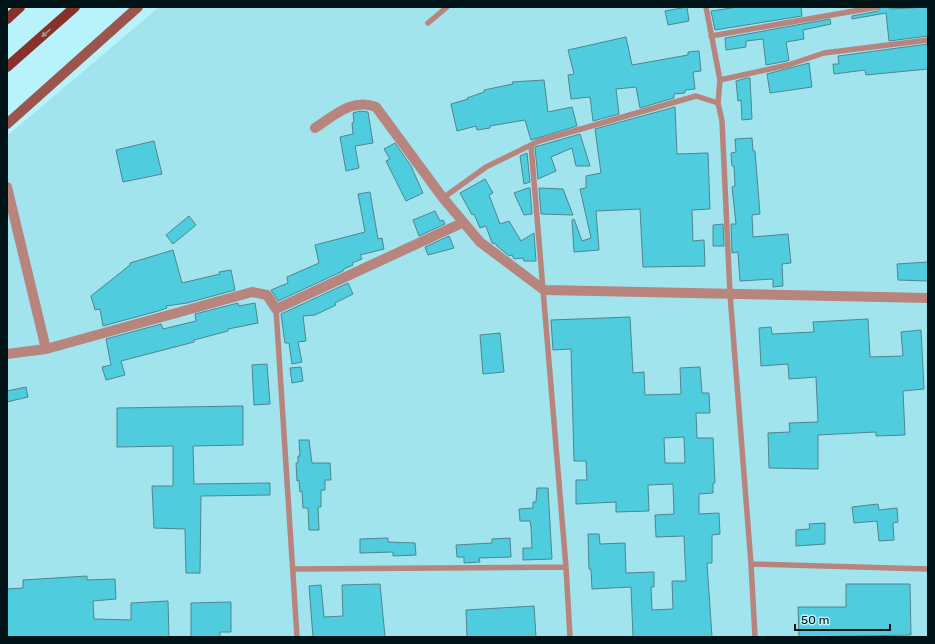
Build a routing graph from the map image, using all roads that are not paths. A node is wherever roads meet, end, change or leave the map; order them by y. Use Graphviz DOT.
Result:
graph roads {
  1 [pos="20,7"];
  2 [pos="75,7"];
  3 [pos="138,7"];
  4 [pos="447,7"];
  5 [pos="706,7"];
  6 [pos="877,7"];
  7 [pos="7,19"];
  8 [pos="428,22"];
  9 [pos="711,36"];
  10 [pos="928,40"];
  11 [pos="7,67"];
  12 [pos="720,80"];
  13 [pos="718,103"];
  14 [pos="7,124"];
  15 [pos="315,128"];
  16 [pos="531,145"];
  17 [pos="7,187"];
  18 [pos="443,198"];
  19 [pos="462,223"];
  20 [pos="544,290"];
  21 [pos="730,294"];
  22 [pos="928,298"];
  23 [pos="276,309"];
  24 [pos="46,349"];
  25 [pos="7,354"];
  26 [pos="751,564"];
  27 [pos="566,567"];
  28 [pos="928,568"];
  29 [pos="294,569"];
  30 [pos="297,637"];
  31 [pos="570,637"];
  32 [pos="755,637"];
  1 -- 7 [label="main road"];
  2 -- 11 [label="main road, one-way"];
  3 -- 14 [label="street"];
  4 -- 8 [label="lane"];
  5 -- 9 [label="lane"];
  6 -- 9 [label="lane"];
  9 -- 12 [label="lane"];
  10 -- 12 [label="lane"];
  12 -- 13 [label="lane"];
  13 -- 16 [label="lane"];
  13 -- 21 [label="lane"];
  15 -- 18 [label="street"];
  16 -- 18 [label="lane"];
  16 -- 20 [label="lane"];
  17 -- 24 [label="street"];
  18 -- 19 [label="street"];
  19 -- 20 [label="street"];
  19 -- 23 [label="street"];
  20 -- 21 [label="street"];
  20 -- 27 [label="lane"];
  21 -- 22 [label="street"];
  21 -- 26 [label="lane"];
  23 -- 24 [label="street"];
  23 -- 29 [label="lane"];
  24 -- 25 [label="street"];
  26 -- 28 [label="lane"];
  26 -- 32 [label="lane"];
  27 -- 29 [label="lane"];
  27 -- 31 [label="lane"];
  29 -- 30 [label="lane"];
}
